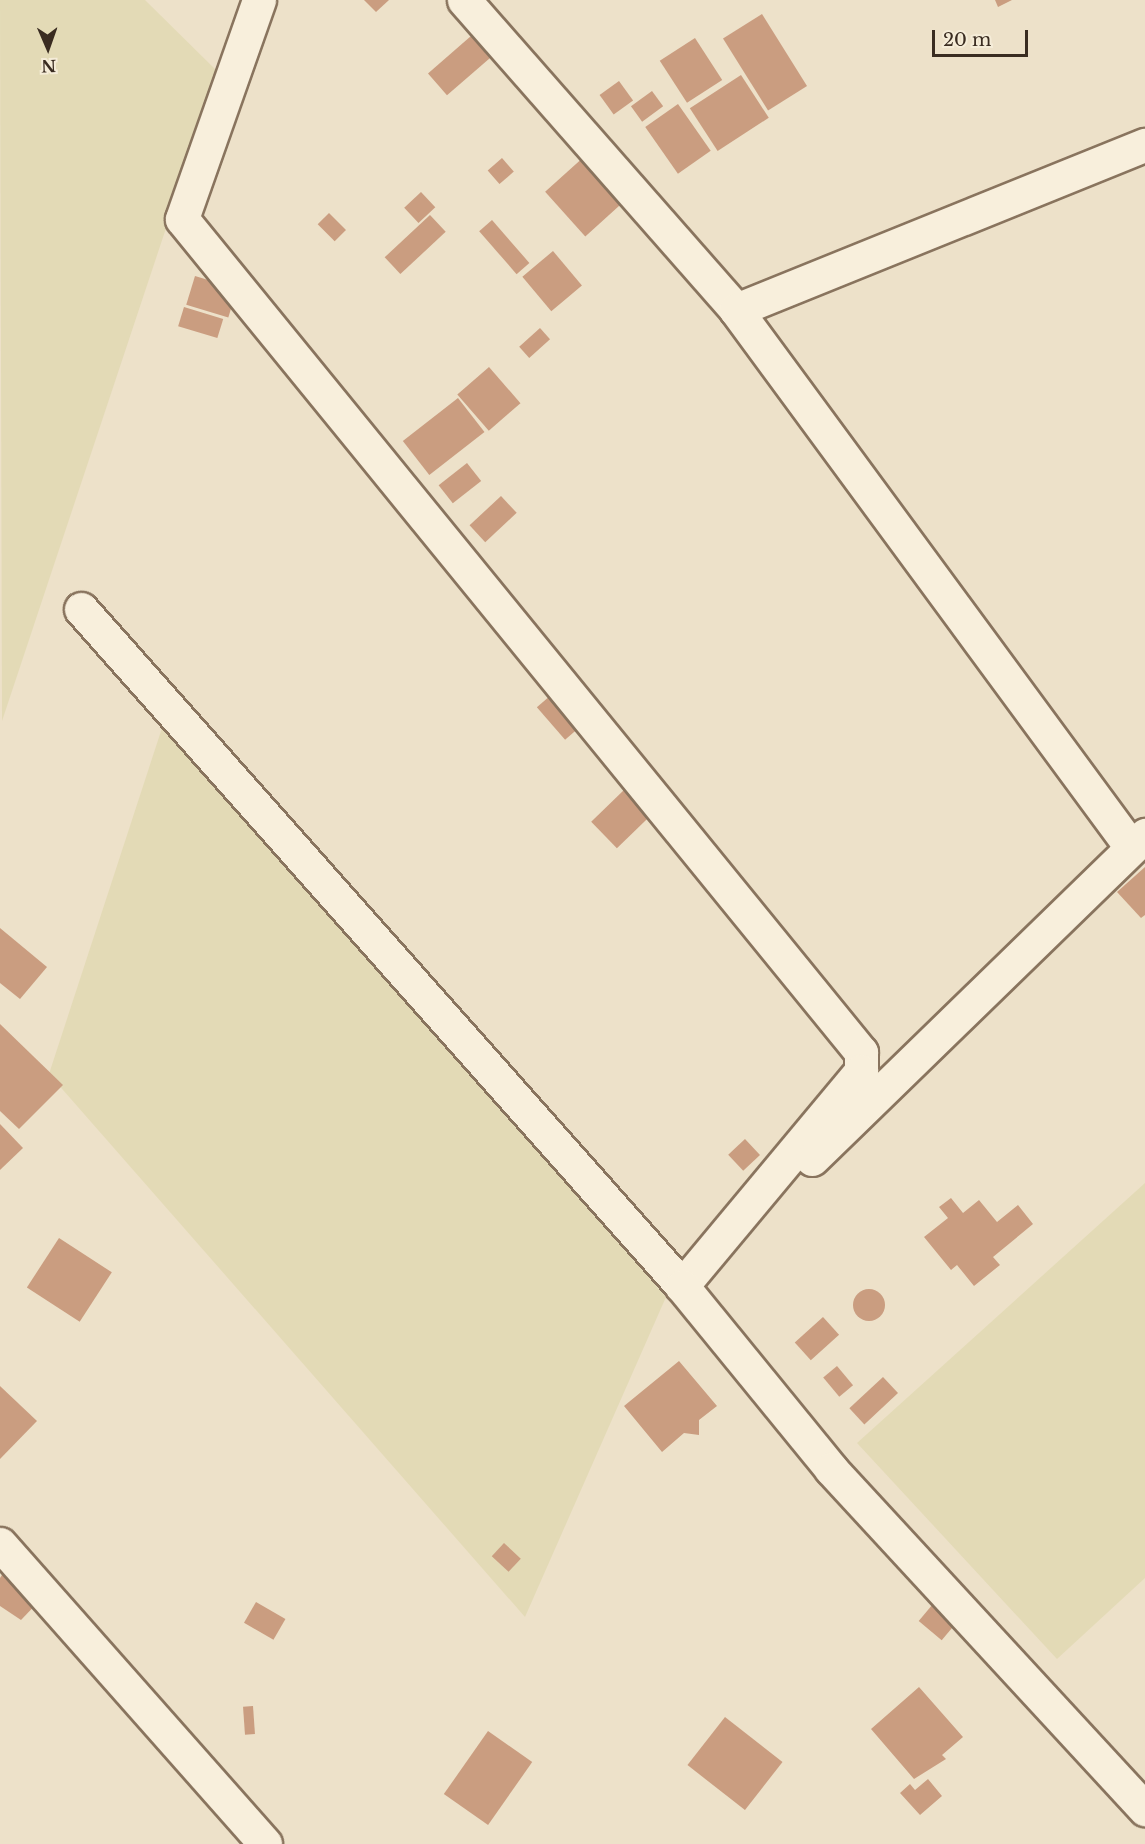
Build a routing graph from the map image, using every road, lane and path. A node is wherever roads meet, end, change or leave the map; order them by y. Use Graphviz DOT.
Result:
graph roads {
  1 [pos="259,0"];
  2 [pos="464,0"];
  3 [pos="1145,145"];
  4 [pos="736,310"];
  5 [pos="81,609"];
  6 [pos="1138,841"];
  7 [pos="682,1286"];
  8 [pos="0,1544"];
  9 [pos="1145,1809"];
  10 [pos="265,1844"];
  1 -- 7 [label="street"];
  2 -- 4 [label="street"];
  3 -- 4 [label="street"];
  4 -- 6 [label="street"];
  5 -- 7 [label="street"];
  6 -- 7 [label="street"];
  7 -- 9 [label="street"];
  8 -- 10 [label="street"];
}
